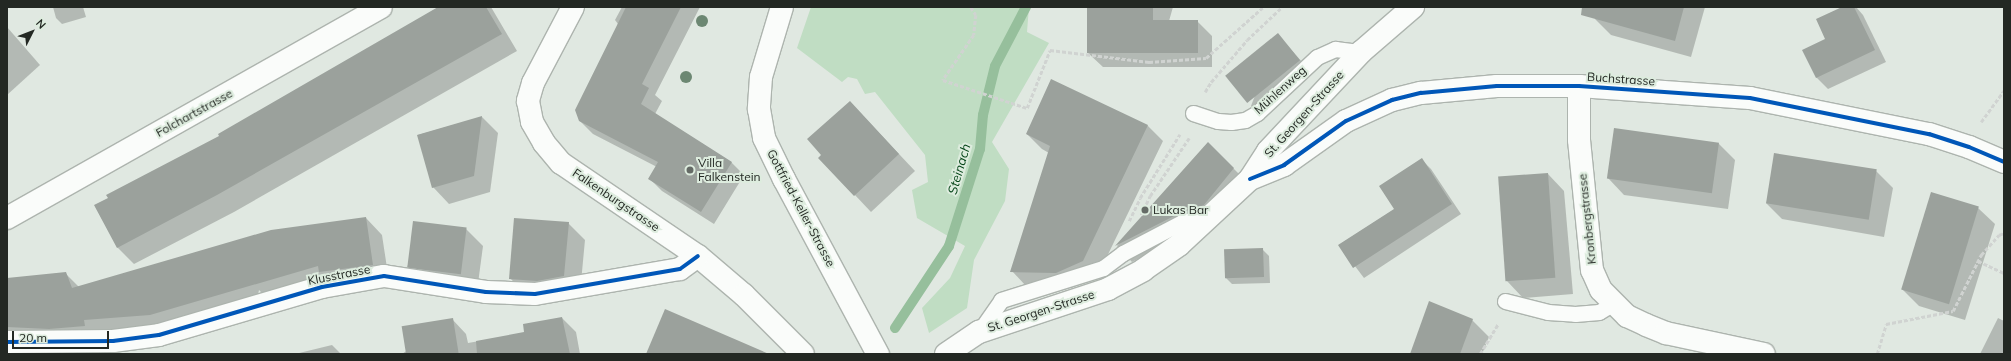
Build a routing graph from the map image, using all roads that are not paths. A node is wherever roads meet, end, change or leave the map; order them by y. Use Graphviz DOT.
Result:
graph roads {
  1 [pos="381,7"];
  2 [pos="573,7"];
  3 [pos="782,7"];
  4 [pos="1413,7"];
  5 [pos="1361,52"];
  6 [pos="1578,86"];
  7 [pos="1193,113"];
  8 [pos="2004,162"];
  9 [pos="1250,179"];
  10 [pos="7,218"];
  11 [pos="1205,222"];
  12 [pos="698,256"];
  13 [pos="1505,301"];
  14 [pos="1612,304"];
  15 [pos="979,332"];
  16 [pos="7,342"];
  17 [pos="803,354"];
  18 [pos="878,354"];
  19 [pos="946,354"];
  20 [pos="1764,354"];
  1 -- 10 [label="street, Folchartstrasse"];
  2 -- 12 [label="street, Falkenburgstrasse"];
  3 -- 18 [label="street, Gottfried-Keller-Strasse"];
  4 -- 5 [label="street, St. Georgen-Strasse"];
  5 -- 7 [label="lane, Mühlenweg"];
  5 -- 9 [label="street, St. Georgen-Strasse"];
  6 -- 8 [label="street, Buchstrasse"];
  6 -- 9 [label="street, Buchstrasse"];
  6 -- 14 [label="street, Kronbergstrasse"];
  9 -- 11 [label="street, St. Georgen-Strasse"];
  11 -- 15 [label="street, St. Georgen-Strasse"];
  11 -- 15 [label="lane"];
  12 -- 16 [label="street, Klusstrasse"];
  12 -- 17 [label="street, Falkenburgstrasse"];
  13 -- 14 [label="lane"];
  14 -- 20 [label="street, Kronbergstrasse"];
  15 -- 19 [label="street, St. Georgen-Strasse"];
}
